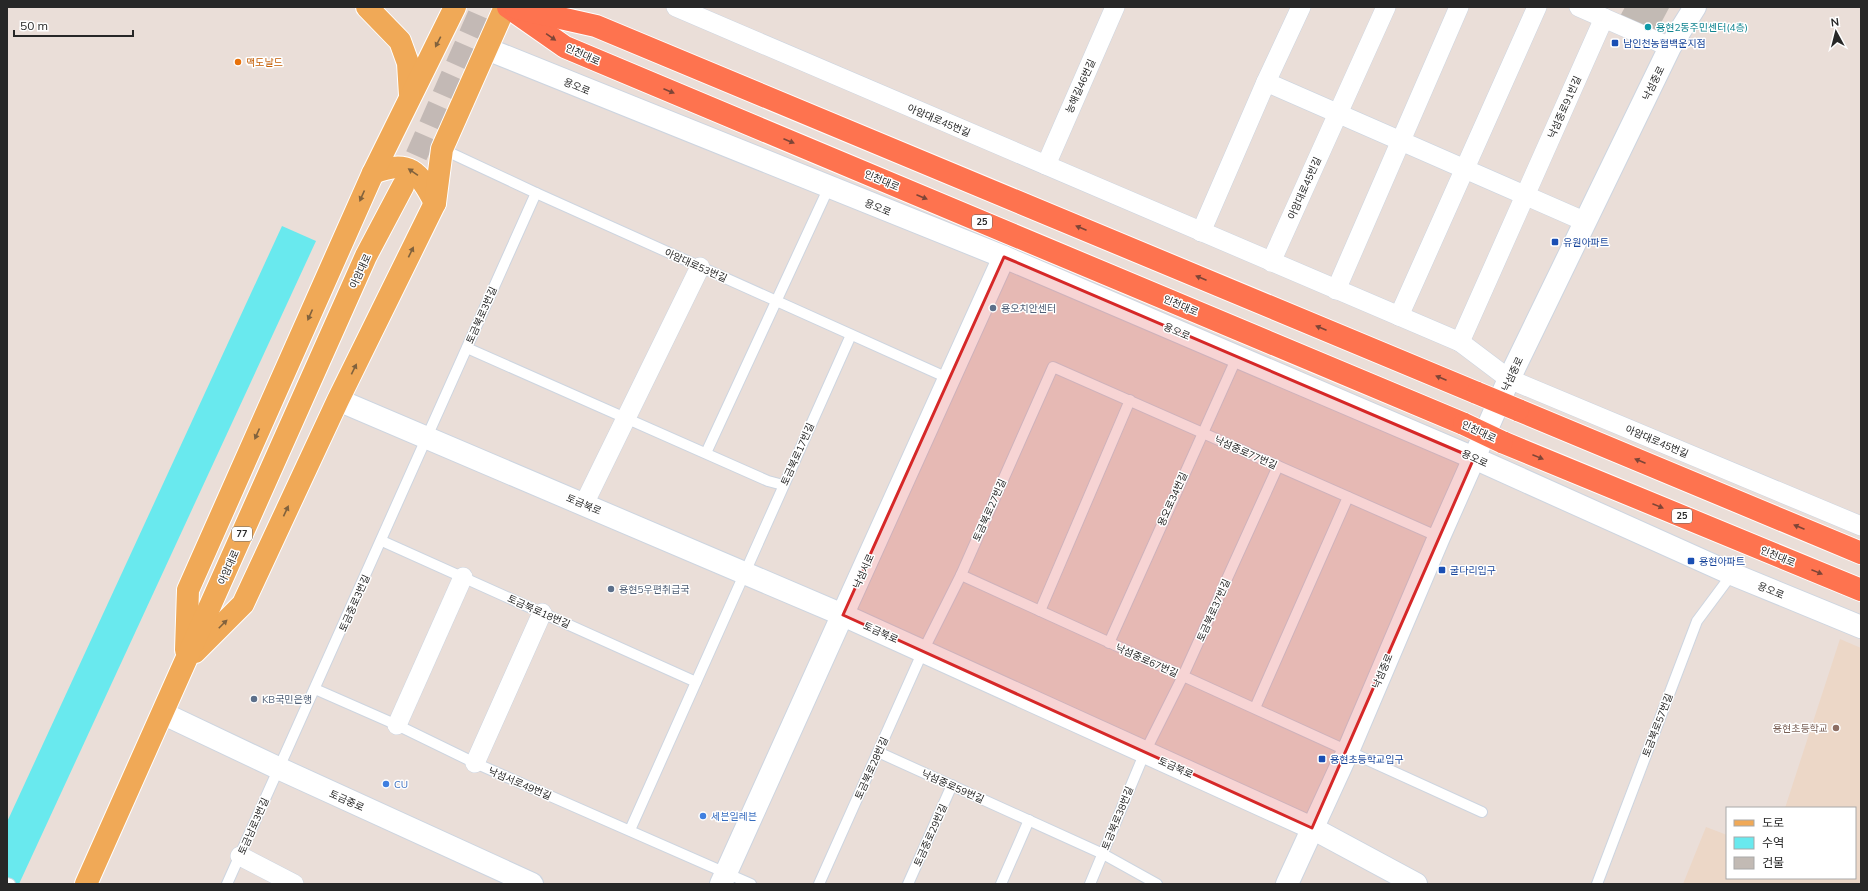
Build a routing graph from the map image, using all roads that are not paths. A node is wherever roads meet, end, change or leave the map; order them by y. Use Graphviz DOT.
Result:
graph roads {
  1 [pos="367,7"];
  2 [pos="455,7"];
  3 [pos="506,7"];
  4 [pos="512,7"];
  5 [pos="576,7"];
  6 [pos="676,7"];
  7 [pos="1115,7"];
  8 [pos="1301,7"];
  9 [pos="1386,7"];
  10 [pos="1459,7"];
  11 [pos="1537,7"];
  12 [pos="1579,7"];
  13 [pos="1695,7"];
  14 [pos="1604,18"];
  15 [pos="596,26"];
  16 [pos="1670,47"];
  17 [pos="486,49"];
  18 [pos="1266,82"];
  19 [pos="410,97"];
  20 [pos="1338,114"];
  21 [pos="1400,141"];
  22 [pos="442,149"];
  23 [pos="1046,165"];
  24 [pos="1464,169"];
  25 [pos="373,173"];
  26 [pos="403,186"];
  27 [pos="829,187"];
  28 [pos="536,193"];
  29 [pos="1525,196"];
  30 [pos="435,203"];
  31 [pos="1586,222"];
  32 [pos="1201,232"];
  33 [pos="1004,257"];
  34 [pos="1271,262"];
  35 [pos="700,267"];
  36 [pos="1336,290"];
  37 [pos="775,301"];
  38 [pos="1399,316"];
  39 [pos="851,335"];
  40 [pos="1460,342"];
  41 [pos="466,348"];
  42 [pos="1237,357"];
  43 [pos="1053,366"];
  44 [pos="950,379"];
  45 [pos="1510,379"];
  46 [pos="338,400"];
  47 [pos="1130,400"];
  48 [pos="626,418"];
  49 [pos="1202,432"];
  50 [pos="427,437"];
  51 [pos="706,453"];
  52 [pos="1474,458"];
  53 [pos="1278,466"];
  54 [pos="783,485"];
  55 [pos="1348,497"];
  56 [pos="584,504"];
  57 [pos="1861,526"];
  58 [pos="1439,537"];
  59 [pos="382,541"];
  60 [pos="1861,553"];
  61 [pos="744,573"];
  62 [pos="1732,574"];
  63 [pos="960,575"];
  64 [pos="463,577"];
  65 [pos="1861,590"];
  66 [pos="1040,611"];
  67 [pos="542,613"];
  68 [pos="843,615"];
  69 [pos="1861,627"];
  70 [pos="1109,642"];
  71 [pos="923,652"];
  72 [pos="185,661"];
  73 [pos="1183,676"];
  74 [pos="696,682"];
  75 [pos="315,689"];
  76 [pos="1255,708"];
  77 [pos="162,713"];
  78 [pos="397,725"];
  79 [pos="1348,751"];
  80 [pos="878,752"];
  81 [pos="1144,752"];
  82 [pos="475,764"];
  83 [pos="278,768"];
  84 [pos="952,785"];
  85 [pos="1482,812"];
  86 [pos="1029,820"];
  87 [pos="1312,828"];
  88 [pos="630,830"];
  89 [pos="1103,854"];
  90 [pos="240,856"];
  91 [pos="723,878"];
  92 [pos="86,884"];
  93 [pos="227,884"];
  94 [pos="294,884"];
  95 [pos="532,884"];
  96 [pos="751,884"];
  97 [pos="819,884"];
  98 [pos="908,884"];
  99 [pos="1001,884"];
  100 [pos="1090,884"];
  101 [pos="1157,884"];
  102 [pos="1287,884"];
  103 [pos="1416,884"];
  104 [pos="1597,884"];
  1 -- 19 [label="main road"];
  2 -- 19 [label="main road, one-way"];
  3 -- 17 [label="main road"];
  3 -- 65 [label="highway, 인천대로 / 25, one-way, bridge"];
  4 -- 15 [label="highway"];
  5 -- 15 [label="highway"];
  6 -- 23 [label="street, 아암대로45번길"];
  7 -- 23 [label="street, 능해길46번길"];
  8 -- 18 [label="street"];
  9 -- 20 [label="street"];
  10 -- 21 [label="street"];
  11 -- 24 [label="street"];
  12 -- 14 [label="street"];
  13 -- 16 [label="street, 낙섬중로"];
  14 -- 16 [label="street"];
  14 -- 29 [label="street, 낙섬중로91번길"];
  60 -- 15 [label="highway, one-way, bridge"];
  16 -- 31 [label="street, 낙섬중로"];
  17 -- 22 [label="main road"];
  17 -- 27 [label="street, 용오로"];
  18 -- 20 [label="street"];
  18 -- 32 [label="street"];
  19 -- 25 [label="main road"];
  20 -- 21 [label="street"];
  20 -- 34 [label="street, 아암대로45번길"];
  21 -- 24 [label="street"];
  21 -- 36 [label="street"];
  22 -- 28 [label="lane, 아암대로53번길"];
  22 -- 30 [label="main road"];
  23 -- 32 [label="street, 아암대로45번길"];
  24 -- 29 [label="street"];
  24 -- 38 [label="street"];
  30 -- 25 [label="main road, one-way"];
  25 -- 72 [label="main road, one-way"];
  26 -- 72 [label="main road, 아암대로 / 77"];
  27 -- 33 [label="street, 용오로"];
  27 -- 37 [label="lane"];
  28 -- 35 [label="lane, 아암대로53번길"];
  28 -- 41 [label="lane, 토금북로3번길"];
  29 -- 31 [label="street"];
  29 -- 40 [label="street"];
  46 -- 30 [label="main road, one-way"];
  31 -- 45 [label="street, 낙섬중로"];
  32 -- 34 [label="street, 아암대로45번길"];
  33 -- 42 [label="street, 용오로"];
  33 -- 44 [label="street, 낙섬서로"];
  34 -- 36 [label="street, 아암대로45번길"];
  35 -- 37 [label="lane, 아암대로53번길"];
  35 -- 48 [label="street"];
  36 -- 38 [label="street, 아암대로45번길"];
  37 -- 39 [label="lane, 아암대로53번길"];
  37 -- 51 [label="lane"];
  38 -- 40 [label="street, 아암대로45번길"];
  39 -- 44 [label="lane, 아암대로53번길"];
  39 -- 54 [label="lane, 토금북로17번길"];
  40 -- 45 [label="street, 아암대로45번길"];
  41 -- 48 [label="lane"];
  41 -- 50 [label="lane, 토금북로3번길"];
  42 -- 49 [label="lane, 용오로34번길"];
  42 -- 52 [label="street, 용오로"];
  43 -- 47 [label="lane, 낙섬중로77번길"];
  43 -- 63 [label="lane, 토금북로27번길"];
  44 -- 68 [label="street, 낙섬서로"];
  45 -- 52 [label="street, 낙섬중로"];
  45 -- 57 [label="street, 아암대로45번길"];
  46 -- 50 [label="street, 토금북로"];
  72 -- 46 [label="main road, one-way"];
  47 -- 49 [label="lane, 낙섬중로77번길"];
  47 -- 66 [label="lane"];
  48 -- 51 [label="lane"];
  48 -- 56 [label="street"];
  49 -- 53 [label="lane, 낙섬중로77번길"];
  49 -- 70 [label="lane, 용오로34번길"];
  50 -- 56 [label="street, 토금북로"];
  50 -- 59 [label="lane, 토금중로3번길"];
  51 -- 54 [label="lane"];
  52 -- 58 [label="street, 낙섬중로"];
  52 -- 62 [label="street, 용오로"];
  53 -- 55 [label="lane, 낙섬중로77번길"];
  53 -- 73 [label="lane, 토금북로37번길"];
  54 -- 61 [label="lane, 토금북로17번길"];
  55 -- 58 [label="lane, 낙섬중로77번길"];
  55 -- 76 [label="lane"];
  56 -- 61 [label="street, 토금북로"];
  58 -- 79 [label="street, 낙섬중로"];
  59 -- 64 [label="lane, 토금북로18번길"];
  59 -- 75 [label="lane, 토금중로3번길"];
  61 -- 68 [label="street, 토금북로"];
  61 -- 74 [label="lane"];
  62 -- 69 [label="street, 용오로"];
  62 -- 104 [label="lane, 토금북로57번길"];
  63 -- 66 [label="lane, 낙섬중로67번길"];
  63 -- 71 [label="lane, 토금북로27번길"];
  64 -- 67 [label="lane, 토금북로18번길"];
  64 -- 78 [label="street"];
  66 -- 70 [label="lane, 낙섬중로67번길"];
  67 -- 74 [label="lane, 토금북로18번길"];
  67 -- 82 [label="street"];
  68 -- 71 [label="street, 토금북로"];
  68 -- 91 [label="street, 낙섬서로"];
  70 -- 73 [label="lane, 낙섬중로67번길"];
  71 -- 80 [label="lane, 토금북로28번길"];
  71 -- 81 [label="street, 토금북로"];
  72 -- 77 [label="main road, 아암대로 / 77"];
  73 -- 76 [label="lane, 낙섬중로67번길"];
  73 -- 81 [label="lane, 토금북로37번길"];
  74 -- 88 [label="lane"];
  75 -- 78 [label="lane, 낙섬서로49번길"];
  75 -- 83 [label="lane, 토금중로3번길"];
  76 -- 79 [label="lane, 낙섬중로67번길"];
  77 -- 83 [label="street, 토금중로"];
  77 -- 92 [label="main road, 아암대로 / 77"];
  78 -- 82 [label="lane, 낙섬서로49번길"];
  79 -- 85 [label="lane"];
  79 -- 87 [label="street, 낙섬중로"];
  80 -- 84 [label="lane, 낙섬중로59번길"];
  80 -- 97 [label="lane, 토금북로28번길"];
  81 -- 87 [label="street, 토금북로"];
  81 -- 89 [label="lane, 토금북로38번길"];
  82 -- 88 [label="lane, 낙섬서로49번길"];
  83 -- 90 [label="lane, 토금남로3번길"];
  83 -- 95 [label="street, 토금중로"];
  84 -- 86 [label="lane, 낙섬중로59번길"];
  84 -- 98 [label="lane, 토금중로29번길"];
  86 -- 89 [label="lane, 낙섬중로59번길"];
  86 -- 99 [label="lane"];
  87 -- 102 [label="street, 낙섬중로"];
  87 -- 103 [label="street, 토금북로"];
  88 -- 91 [label="lane, 낙섬서로49번길"];
  89 -- 100 [label="lane, 토금북로38번길"];
  89 -- 101 [label="lane, 낙섬중로59번길"];
  90 -- 93 [label="lane, 토금남로3번길"];
  90 -- 94 [label="street"];
  91 -- 96 [label="lane, 낙섬서로49번길"];
}
